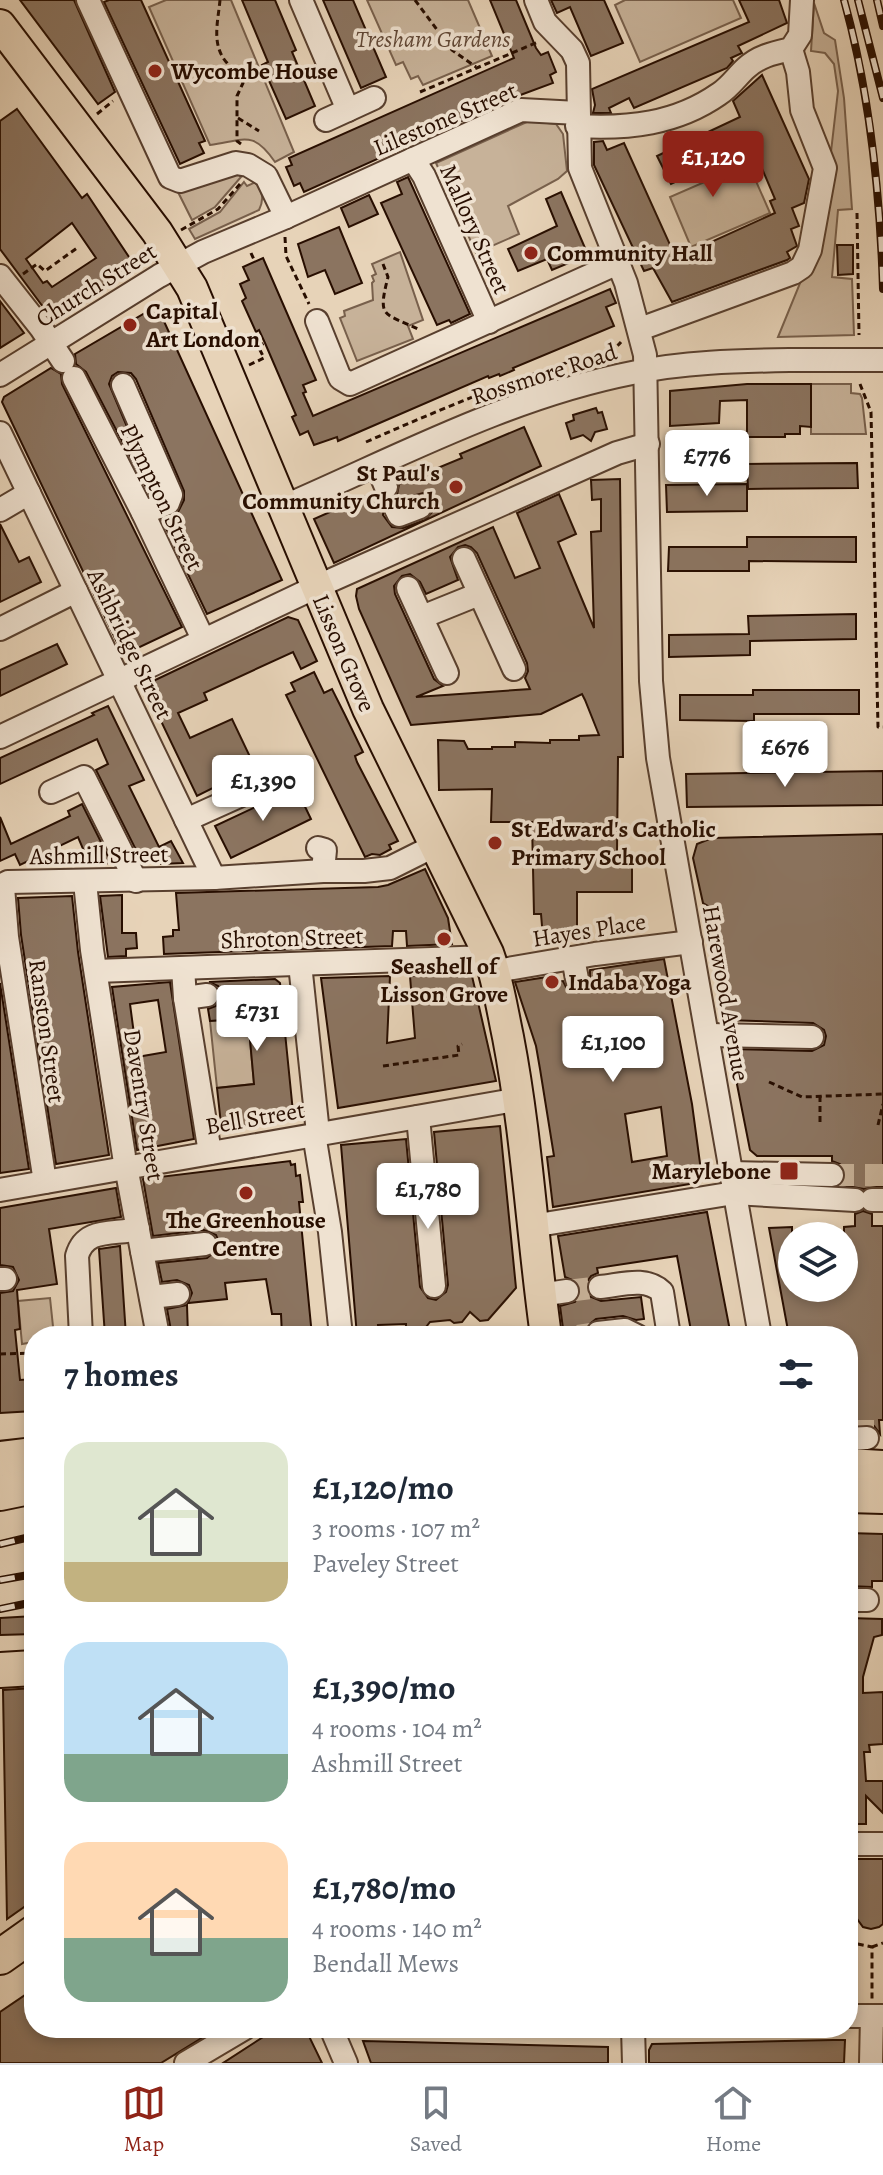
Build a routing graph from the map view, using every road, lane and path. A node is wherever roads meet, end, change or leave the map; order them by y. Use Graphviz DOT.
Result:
graph roads {
  1 [pos="88,0"];
  2 [pos="220,0"];
  3 [pos="301,0"];
  4 [pos="415,0"];
  5 [pos="536,0"];
  6 [pos="802,0"];
  7 [pos="0,25"];
  8 [pos="555,33"];
  9 [pos="791,49"];
  10 [pos="476,67"];
  11 [pos="128,88"];
  12 [pos="420,92"];
  13 [pos="374,98"];
  14 [pos="348,110"];
  15 [pos="94,116"];
  16 [pos="238,118"];
  17 [pos="326,120"];
  18 [pos="578,120"];
  19 [pos="259,131"];
  20 [pos="247,149"];
  21 [pos="413,159"];
  22 [pos="244,179"];
  23 [pos="857,213"];
  24 [pos="286,217"];
  25 [pos="177,232"];
  26 [pos="77,248"];
  27 [pos="618,263"];
  28 [pos="178,264"];
  29 [pos="383,264"];
  30 [pos="4,281"];
  31 [pos="318,320"];
  32 [pos="489,322"];
  33 [pos="631,335"];
  34 [pos="859,335"];
  35 [pos="265,343"];
  36 [pos="427,348"];
  37 [pos="883,360"];
  38 [pos="63,361"];
  39 [pos="247,365"];
  40 [pos="647,370"];
  41 [pos="0,375"];
  42 [pos="860,384"];
  43 [pos="123,385"];
  44 [pos="0,433"];
  45 [pos="366,442"];
  46 [pos="648,444"];
  47 [pos="377,466"];
  48 [pos="386,487"];
  49 [pos="29,493"];
  50 [pos="285,506"];
  51 [pos="420,507"];
  52 [pos="396,509"];
  53 [pos="0,510"];
  54 [pos="143,513"];
  55 [pos="450,528"];
  56 [pos="401,572"];
  57 [pos="316,587"];
  58 [pos="76,591"];
  59 [pos="479,594"];
  60 [pos="422,617"];
  61 [pos="0,629"];
  62 [pos="203,639"];
  63 [pos="514,669"];
  64 [pos="447,673"];
  65 [pos="118,679"];
  66 [pos="883,727"];
  67 [pos="0,737"];
  68 [pos="275,780"];
  69 [pos="51,792"];
  70 [pos="186,820"];
  71 [pos="436,845"];
  72 [pos="318,848"];
  73 [pos="323,871"];
  74 [pos="214,878"];
  75 [pos="136,881"];
  76 [pos="85,882"];
  77 [pos="2,887"];
  78 [pos="691,942"];
  79 [pos="300,964"];
  80 [pos="492,965"];
  81 [pos="183,968"];
  82 [pos="96,971"];
  83 [pos="708,1035"];
  84 [pos="812,1037"];
  85 [pos="462,1044"];
  86 [pos="383,1066"];
  87 [pos="769,1082"];
  88 [pos="883,1094"];
  89 [pos="820,1096"];
  90 [pos="520,1099"];
  91 [pos="883,1104"];
  92 [pos="418,1117"];
  93 [pos="820,1124"];
  94 [pos="878,1125"];
  95 [pos="316,1134"];
  96 [pos="210,1153"];
  97 [pos="126,1168"];
  98 [pos="832,1175"];
  99 [pos="45,1182"];
  100 [pos="732,1183"];
  101 [pos="0,1190"];
  102 [pos="870,1200"];
  103 [pos="532,1226"];
  104 [pos="140,1240"];
  105 [pos="200,1244"];
  106 [pos="434,1286"];
  107 [pos="600,1287"];
  108 [pos="178,1294"];
  109 [pos="151,1297"];
  110 [pos="80,1326"];
  111 [pos="156,1326"];
  112 [pos="340,1326"];
  113 [pos="548,1326"];
  114 [pos="667,1326"];
  115 [pos="758,1326"];
  116 [pos="24,1353"];
  117 [pos="0,1354"];
  118 [pos="0,1448"];
  119 [pos="24,1449"];
  120 [pos="24,1456"];
  121 [pos="0,1459"];
  122 [pos="24,1478"];
  123 [pos="0,1479"];
  124 [pos="24,1488"];
  125 [pos="0,1493"];
  126 [pos="858,1495"];
  127 [pos="883,1496"];
  128 [pos="24,1669"];
  129 [pos="0,1670"];
  130 [pos="858,1844"];
  131 [pos="883,1844"];
  132 [pos="24,1939"];
  133 [pos="883,1943"];
  134 [pos="858,1944"];
  135 [pos="872,1947"];
  136 [pos="1,1954"];
  137 [pos="877,2016"];
  138 [pos="227,2038"];
  139 [pos="335,2038"];
  140 [pos="633,2038"];
  141 [pos="205,2050"];
  142 [pos="346,2063"];
  143 [pos="634,2063"];
  144 [pos="871,2063"];
  1 -- 11 [label="street"];
  2 -- 16 [label="path"];
  3 -- 14 [label="street"];
  4 -- 10 [label="path"];
  5 -- 8 [label="street"];
  6 -- 9 [label="street"];
  7 -- 28 [label="main road, Lisson Grove"];
  8 -- 10 [label="path"];
  8 -- 18 [label="street"];
  9 -- 18 [label="street, Lilestone Street"];
  9 -- 33 [label="street"];
  10 -- 12 [label="path"];
  11 -- 15 [label="path"];
  11 -- 24 [label="street"];
  13 -- 14 [label="street"];
  14 -- 17 [label="street"];
  16 -- 19 [label="path"];
  16 -- 20 [label="path"];
  18 -- 21 [label="street, Lilestone Street"];
  18 -- 27 [label="street"];
  21 -- 24 [label="street, Lilestone Street"];
  21 -- 32 [label="street, Mallory Street"];
  22 -- 25 [label="path"];
  23 -- 34 [label="path"];
  24 -- 28 [label="street, Lilestone Street"];
  24 -- 31 [label="path"];
  26 -- 30 [label="path"];
  27 -- 32 [label="street, Mallory Street"];
  27 -- 33 [label="street"];
  28 -- 38 [label="street, Church Street"];
  28 -- 50 [label="main road, Lisson Grove"];
  29 -- 36 [label="path"];
  30 -- 38 [label="street, Plympton Street"];
  31 -- 36 [label="street, Mallory Street"];
  32 -- 36 [label="street, Mallory Street"];
  33 -- 40 [label="street"];
  33 -- 45 [label="path"];
  35 -- 39 [label="path"];
  37 -- 40 [label="street, Rossmore Road, bridge"];
  38 -- 41 [label="street, Church Street"];
  38 -- 54 [label="street, Plympton Street"];
  40 -- 46 [label="street, Harewood Avenue"];
  40 -- 47 [label="street, Rossmore Road"];
  42 -- 66 [label="path"];
  43 -- 54 [label="street"];
  44 -- 49 [label="street, Ashbridge Street"];
  46 -- 55 [label="street"];
  46 -- 78 [label="street, Harewood Avenue"];
  47 -- 48 [label="street"];
  47 -- 50 [label="street, Rossmore Road"];
  49 -- 53 [label="street"];
  49 -- 58 [label="street, Ashbridge Street"];
  50 -- 57 [label="main road, Lisson Grove"];
  51 -- 52 [label="street"];
  54 -- 62 [label="street, Plympton Street"];
  55 -- 56 [label="street"];
  55 -- 59 [label="street"];
  56 -- 57 [label="street"];
  56 -- 60 [label="street"];
  57 -- 62 [label="street"];
  57 -- 71 [label="main road, Lisson Grove"];
  58 -- 61 [label="street"];
  58 -- 65 [label="street, Ashbridge Street"];
  59 -- 60 [label="street"];
  59 -- 63 [label="street"];
  60 -- 64 [label="street"];
  62 -- 65 [label="street"];
  65 -- 67 [label="street"];
  65 -- 70 [label="street, Ashbridge Street"];
  68 -- 70 [label="street"];
  69 -- 75 [label="street"];
  70 -- 74 [label="street, Ashbridge Street"];
  71 -- 73 [label="street, Ashmill Street"];
  71 -- 80 [label="main road, Lisson Grove"];
  72 -- 73 [label="street"];
  73 -- 74 [label="street, Ashmill Street"];
  74 -- 75 [label="street, Ashmill Street"];
  75 -- 76 [label="street, Ashmill Street"];
  76 -- 77 [label="street, Ashmill Street"];
  76 -- 82 [label="street, Daventry Street"];
  77 -- 99 [label="street, Ranston Street"];
  78 -- 80 [label="street, Hayes Place"];
  78 -- 83 [label="street, Harewood Avenue"];
  79 -- 80 [label="street, Shroton Street"];
  79 -- 81 [label="street, Shroton Street"];
  79 -- 95 [label="street"];
  80 -- 90 [label="main road, Lisson Grove"];
  81 -- 82 [label="street, Shroton Street"];
  81 -- 96 [label="street"];
  82 -- 97 [label="street, Daventry Street"];
  83 -- 84 [label="street"];
  83 -- 100 [label="street, Harewood Avenue"];
  85 -- 86 [label="path"];
  87 -- 89 [label="path"];
  88 -- 89 [label="path"];
  89 -- 93 [label="path"];
  90 -- 92 [label="street, Bell Street"];
  90 -- 103 [label="main road, Lisson Grove"];
  91 -- 94 [label="path"];
  92 -- 95 [label="street, Bell Street"];
  92 -- 106 [label="street"];
  95 -- 96 [label="street, Bell Street"];
  95 -- 112 [label="street"];
  96 -- 97 [label="street, Bell Street"];
  97 -- 99 [label="street, Bell Street"];
  97 -- 104 [label="street, Daventry Street"];
  98 -- 100 [label="street"];
  99 -- 101 [label="street, Bell Street"];
  100 -- 102 [label="street"];
  100 -- 103 [label="street"];
  100 -- 115 [label="street, Harewood Avenue"];
  103 -- 113 [label="main road, Lisson Grove"];
  104 -- 105 [label="street"];
  104 -- 109 [label="street, Daventry Street"];
  104 -- 110 [label="street"];
  107 -- 114 [label="street"];
  108 -- 109 [label="street"];
  109 -- 111 [label="street, Daventry Street"];
  116 -- 117 [label="path"];
  118 -- 119 [label="highway"];
  120 -- 121 [label="highway"];
  122 -- 123 [label="highway"];
  124 -- 125 [label="highway"];
  126 -- 127 [label="highway"];
  128 -- 129 [label="highway"];
  130 -- 131 [label="street"];
  132 -- 136 [label="highway"];
  133 -- 135 [label="path"];
  134 -- 135 [label="path"];
  135 -- 137 [label="path"];
  137 -- 144 [label="street"];
  138 -- 141 [label="street"];
  139 -- 142 [label="street"];
  140 -- 143 [label="street"];
}
